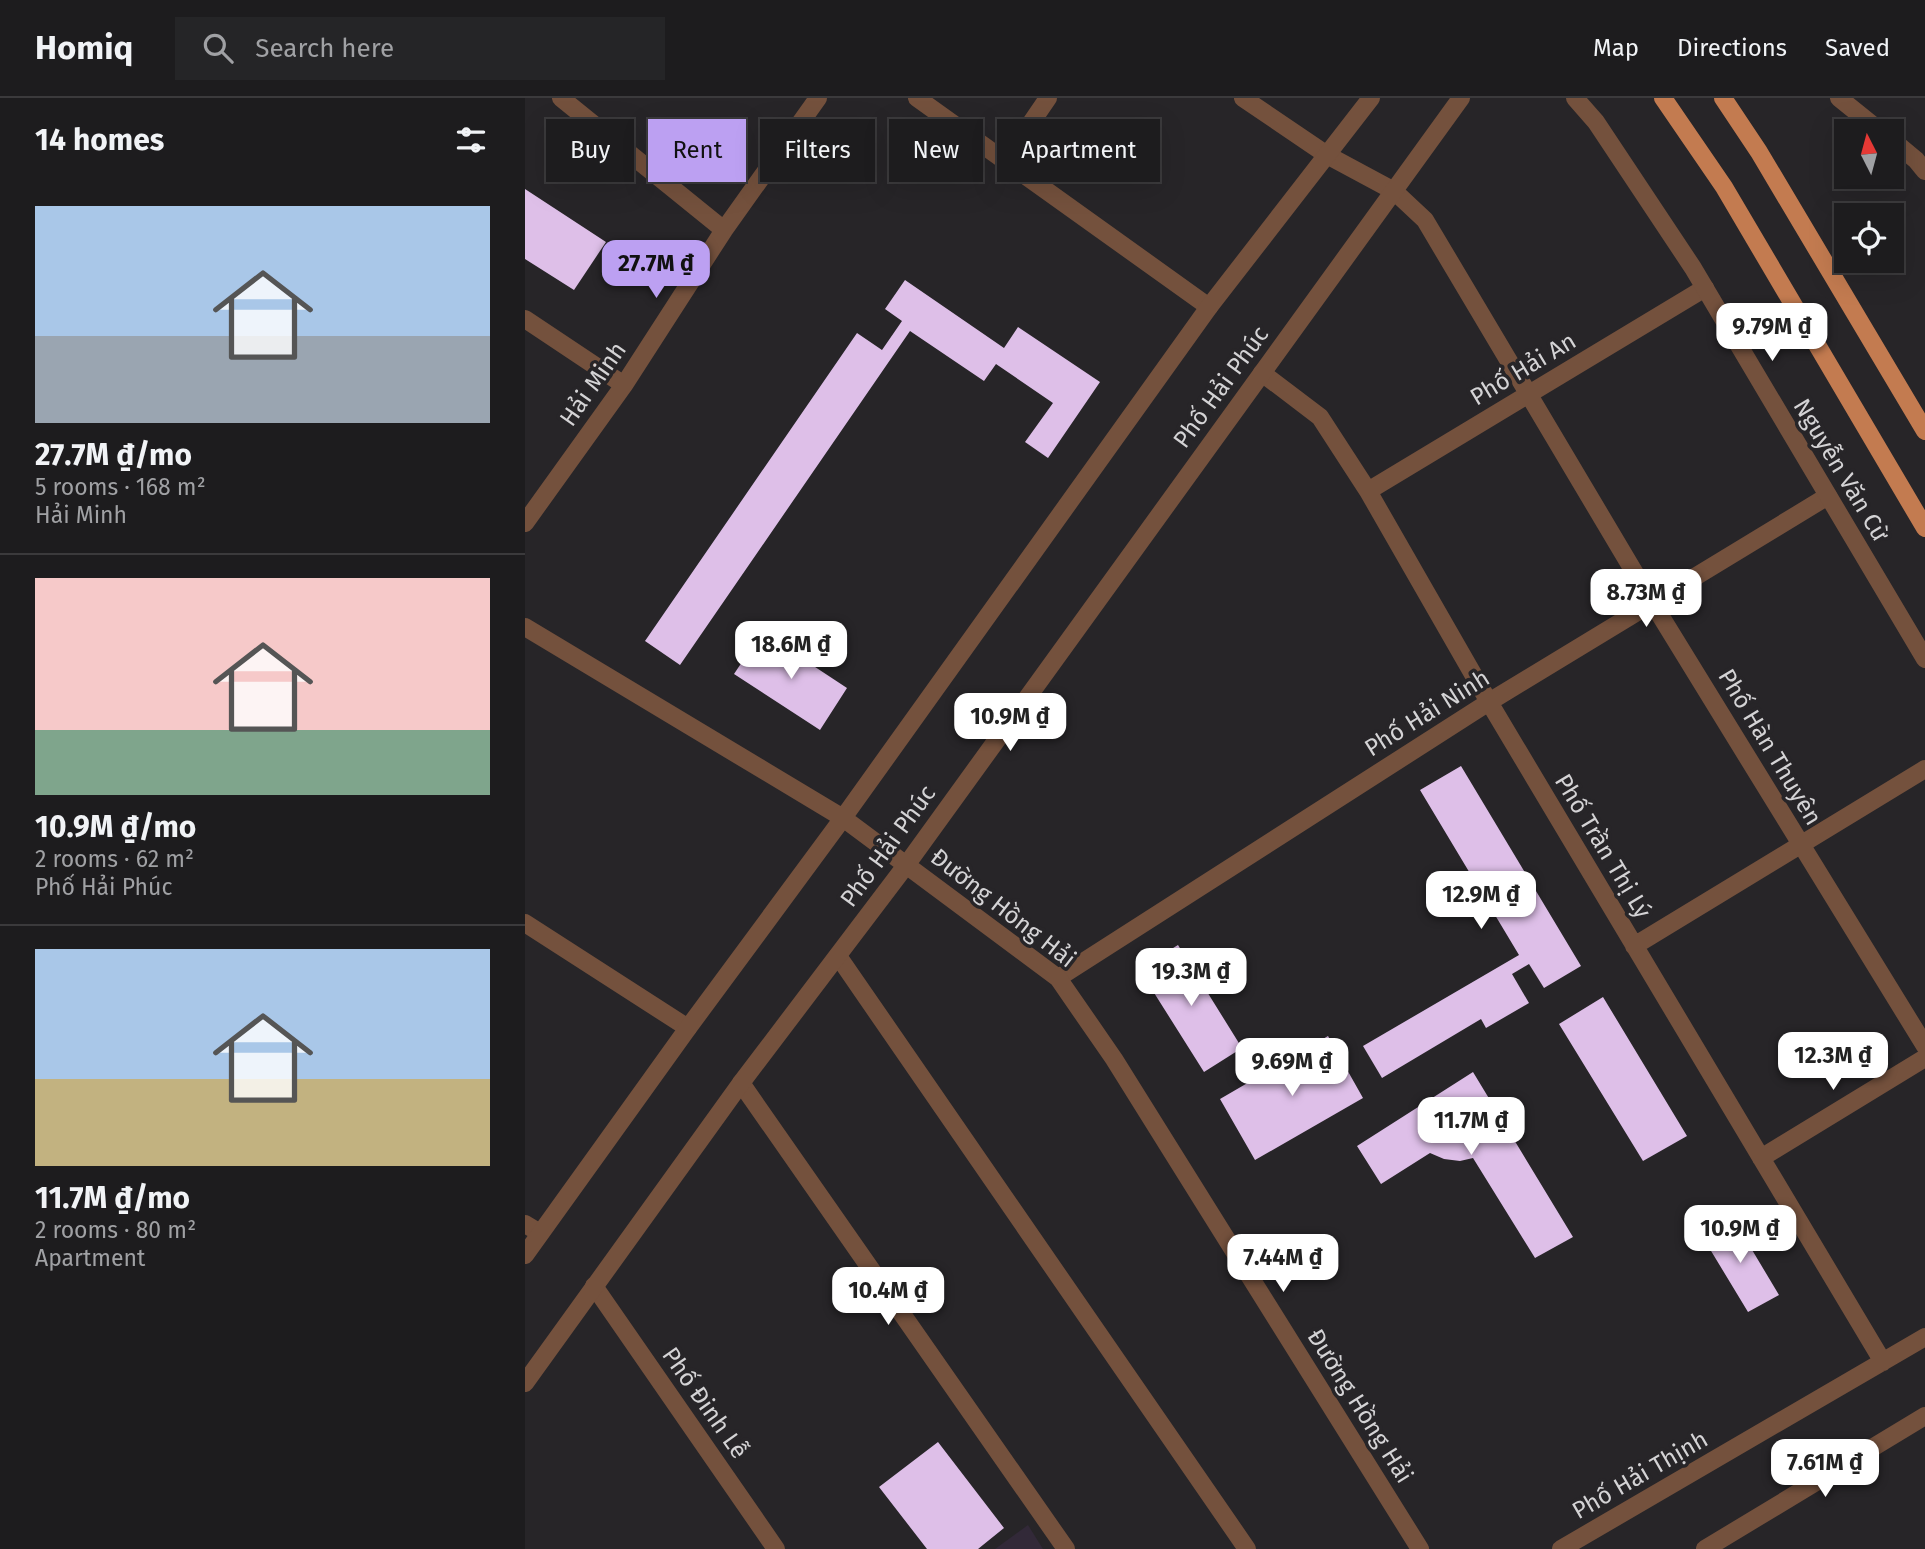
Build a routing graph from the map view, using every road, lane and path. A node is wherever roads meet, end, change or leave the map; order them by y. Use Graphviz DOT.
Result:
graph roads {
  1 [pos="561,98"];
  2 [pos="818,98"];
  3 [pos="917,98"];
  4 [pos="1048,98"];
  5 [pos="1243,98"];
  6 [pos="1371,98"];
  7 [pos="1461,98"];
  8 [pos="1575,98"];
  9 [pos="1663,98"];
  10 [pos="1723,98"];
  11 [pos="1839,98"];
  12 [pos="1034,119"];
  13 [pos="1865,119"];
  14 [pos="1904,150"];
  15 [pos="997,155"];
  16 [pos="1327,155"];
  17 [pos="1925,171"];
  18 [pos="1034,182"];
  19 [pos="1394,191"];
  20 [pos="724,230"];
  21 [pos="1705,288"];
  22 [pos="1209,307"];
  23 [pos="525,318"];
  24 [pos="1262,373"];
  25 [pos="624,385"];
  26 [pos="1528,395"];
  27 [pos="1925,430"];
  28 [pos="1367,491"];
  29 [pos="1828,496"];
  30 [pos="525,523"];
  31 [pos="1925,528"];
  32 [pos="1652,602"];
  33 [pos="525,627"];
  34 [pos="1925,659"];
  35 [pos="1489,702"];
  36 [pos="1925,769"];
  37 [pos="843,818"];
  38 [pos="1801,845"];
  39 [pos="907,864"];
  40 [pos="525,923"];
  41 [pos="1634,946"];
  42 [pos="838,956"];
  43 [pos="1058,978"];
  44 [pos="688,1028"];
  45 [pos="1925,1046"];
  46 [pos="1925,1059"];
  47 [pos="741,1083"];
  48 [pos="1761,1158"];
  49 [pos="533,1228"];
  50 [pos="525,1255"];
  51 [pos="594,1286"];
  52 [pos="1925,1337"];
  53 [pos="1883,1362"];
  54 [pos="525,1383"];
  55 [pos="1924,1418"];
  56 [pos="776,1549"];
  57 [pos="1066,1549"];
  58 [pos="1247,1549"];
  59 [pos="1420,1549"];
  60 [pos="1561,1549"];
  61 [pos="1705,1549"];
  1 -- 20 [label="street"];
  2 -- 20 [label="street, Hải Minh"];
  3 -- 15 [label="street"];
  4 -- 12 [label="street"];
  5 -- 16 [label="street, Phố Hàn Thuyên"];
  6 -- 16 [label="street"];
  7 -- 19 [label="street, Phố Hải Phúc"];
  8 -- 21 [label="street, Nguyễn Văn Cừ"];
  9 -- 31 [label="main road, Nguyễn Văn Cừ"];
  10 -- 27 [label="main road"];
  11 -- 13 [label="street"];
  14 -- 17 [label="street"];
  16 -- 19 [label="street, Phố Hàn Thuyên"];
  16 -- 22 [label="street"];
  18 -- 22 [label="street"];
  19 -- 24 [label="street, Phố Hải Phúc"];
  19 -- 26 [label="street, Phố Hàn Thuyên"];
  20 -- 25 [label="street, Hải Minh"];
  21 -- 26 [label="street, Phố Hải An"];
  21 -- 29 [label="street, Nguyễn Văn Cừ"];
  22 -- 37 [label="street"];
  23 -- 25 [label="street"];
  24 -- 28 [label="street, Phố Trần Thị Lý"];
  24 -- 39 [label="street, Phố Hải Phúc"];
  25 -- 30 [label="street, Hải Minh"];
  26 -- 28 [label="street, Phố Hải An"];
  26 -- 32 [label="street, Phố Hàn Thuyên"];
  28 -- 35 [label="street, Phố Trần Thị Lý"];
  29 -- 32 [label="street, Phố Hải Ninh"];
  29 -- 34 [label="street, Nguyễn Văn Cừ"];
  32 -- 35 [label="street, Phố Hải Ninh"];
  32 -- 38 [label="street, Phố Hàn Thuyên"];
  33 -- 37 [label="street, Đường Hồng Hải"];
  35 -- 41 [label="street, Phố Trần Thị Lý"];
  35 -- 43 [label="street, Phố Hải Ninh"];
  36 -- 38 [label="street"];
  37 -- 39 [label="street, Đường Hồng Hải"];
  37 -- 44 [label="street"];
  38 -- 41 [label="street"];
  38 -- 45 [label="street, Phố Hàn Thuyên"];
  39 -- 42 [label="street, Phố Hải Phúc"];
  39 -- 43 [label="street, Đường Hồng Hải"];
  40 -- 44 [label="street"];
  41 -- 48 [label="street, Phố Trần Thị Lý"];
  42 -- 47 [label="street, Phố Hải Phúc"];
  42 -- 58 [label="street"];
  43 -- 59 [label="street, Đường Hồng Hải"];
  44 -- 49 [label="street"];
  46 -- 48 [label="street"];
  47 -- 51 [label="street, Phố Hải Phúc"];
  47 -- 57 [label="street"];
  48 -- 53 [label="street, Phố Trần Thị Lý"];
  49 -- 50 [label="street"];
  51 -- 54 [label="street, Phố Hải Phúc"];
  51 -- 56 [label="street, Phố Đinh Lễ"];
  52 -- 53 [label="street, Phố Hải Thịnh"];
  53 -- 60 [label="street, Phố Hải Thịnh"];
  55 -- 61 [label="street"];
}
